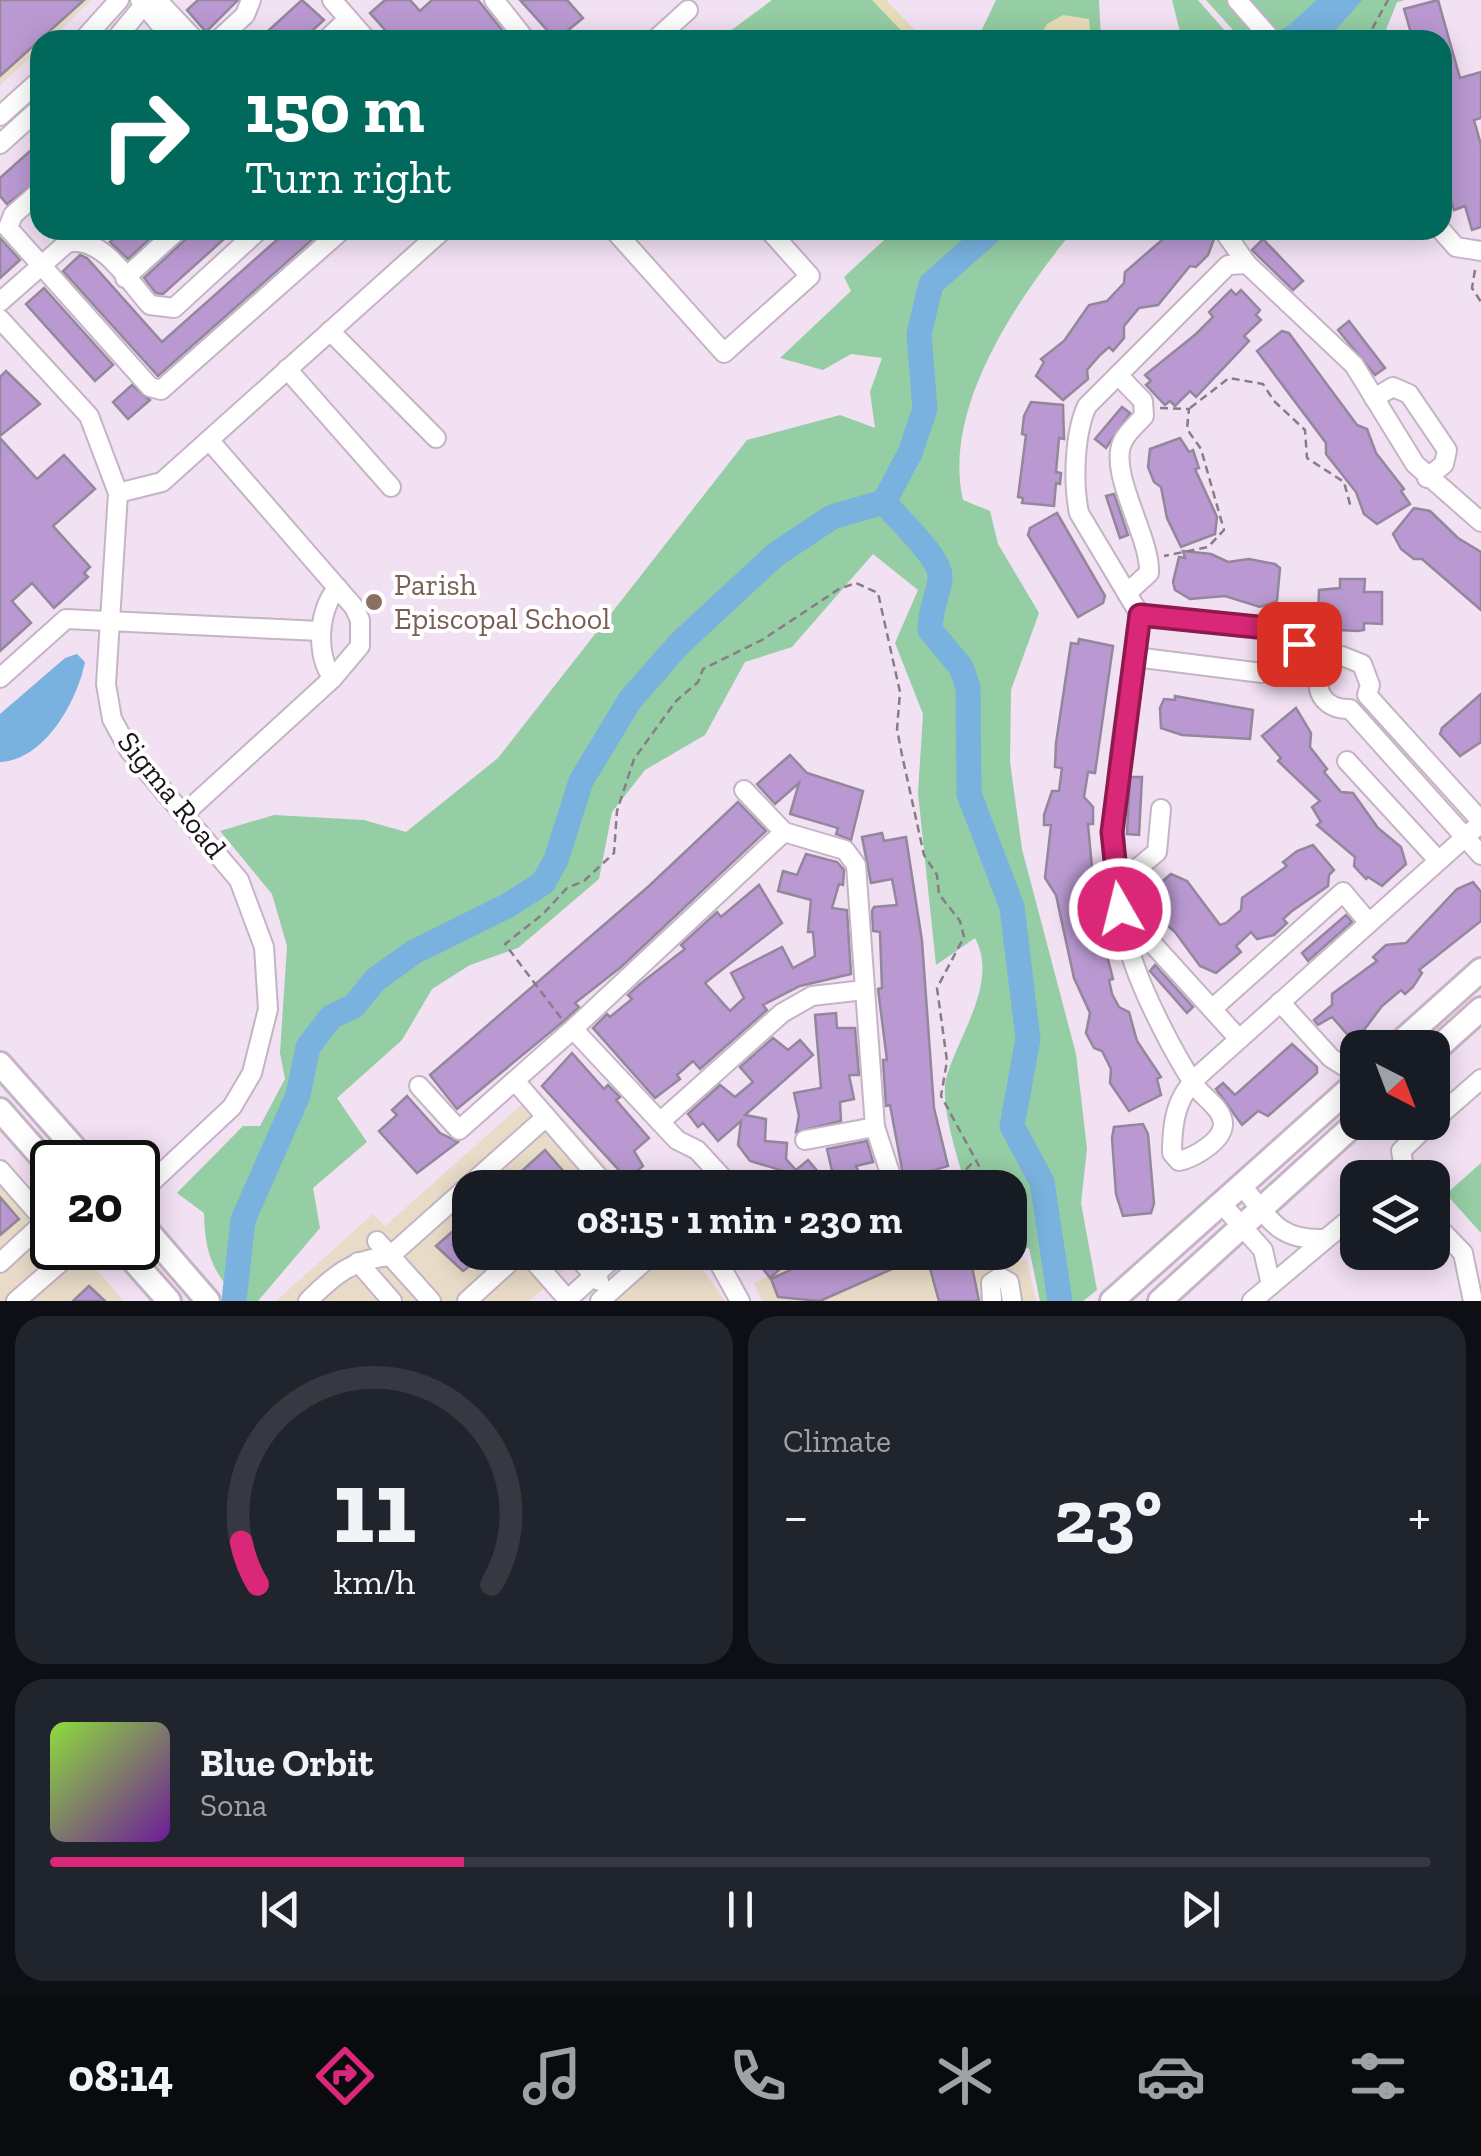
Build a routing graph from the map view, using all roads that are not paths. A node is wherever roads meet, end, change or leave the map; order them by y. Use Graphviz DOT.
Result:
graph roads {
  1 [pos="119,0"];
  2 [pos="251,0"];
  3 [pos="332,0"];
  4 [pos="494,0"];
  5 [pos="147,2"];
  6 [pos="1243,7"];
  7 [pos="688,10"];
  8 [pos="348,19"];
  9 [pos="92,30"];
  10 [pos="123,30"];
  11 [pos="166,30"];
  12 [pos="183,30"];
  13 [pos="229,30"];
  14 [pos="336,30"];
  15 [pos="358,30"];
  16 [pos="518,30"];
  17 [pos="666,30"];
  18 [pos="1263,30"];
  19 [pos="30,89"];
  20 [pos="0,116"];
  21 [pos="30,117"];
  22 [pos="0,144"];
  23 [pos="30,200"];
  24 [pos="167,240"];
  25 [pos="248,240"];
  26 [pos="331,240"];
  27 [pos="432,240"];
  28 [pos="623,240"];
  29 [pos="778,240"];
  30 [pos="1230,240"];
  31 [pos="1450,240"];
  32 [pos="1481,251"];
  33 [pos="1247,264"];
  34 [pos="42,265"];
  35 [pos="125,278"];
  36 [pos="0,302"];
  37 [pos="0,320"];
  38 [pos="330,332"];
  39 [pos="288,370"];
  40 [pos="1118,375"];
  41 [pos="1374,398"];
  42 [pos="436,438"];
  43 [pos="208,440"];
  44 [pos="1427,478"];
  45 [pos="392,488"];
  46 [pos="118,494"];
  47 [pos="1481,522"];
  48 [pos="338,588"];
  49 [pos="1127,594"];
  50 [pos="1140,615"];
  51 [pos="110,618"];
  52 [pos="320,631"];
  53 [pos="1135,657"];
  54 [pos="1332,659"];
  55 [pos="1262,673"];
  56 [pos="0,678"];
  57 [pos="333,678"];
  58 [pos="1347,761"];
  59 [pos="744,790"];
  60 [pos="1161,808"];
  61 [pos="184,813"];
  62 [pos="1481,822"];
  63 [pos="784,832"];
  64 [pos="1465,837"];
  65 [pos="1481,855"];
  66 [pos="1438,860"];
  67 [pos="1115,878"];
  68 [pos="1120,909"];
  69 [pos="1369,922"];
  70 [pos="1481,970"];
  71 [pos="864,990"];
  72 [pos="1280,1002"];
  73 [pos="1212,1009"];
  74 [pos="1481,1009"];
  75 [pos="574,1029"];
  76 [pos="1414,1030"];
  77 [pos="1450,1037"];
  78 [pos="1239,1039"];
  79 [pos="0,1064"];
  80 [pos="1340,1065"];
  81 [pos="1481,1079"];
  82 [pos="515,1081"];
  83 [pos="419,1086"];
  84 [pos="1340,1094"];
  85 [pos="1450,1106"];
  86 [pos="0,1110"];
  87 [pos="546,1117"];
  88 [pos="660,1122"];
  89 [pos="875,1127"];
  90 [pos="1340,1137"];
  91 [pos="67,1140"];
  92 [pos="805,1140"];
  93 [pos="1413,1140"];
  94 [pos="30,1144"];
  95 [pos="1403,1160"];
  96 [pos="0,1170"];
  97 [pos="592,1170"];
  98 [pos="711,1170"];
  99 [pos="889,1170"];
  100 [pos="160,1174"];
  101 [pos="1241,1185"];
  102 [pos="1221,1203"];
  103 [pos="30,1204"];
  104 [pos="1261,1208"];
  105 [pos="1242,1226"];
  106 [pos="1340,1226"];
  107 [pos="1322,1239"];
  108 [pos="1450,1240"];
  109 [pos="377,1241"];
  110 [pos="30,1243"];
  111 [pos="160,1246"];
  112 [pos="390,1256"];
  113 [pos="358,1262"];
  114 [pos="0,1263"];
  115 [pos="48,1270"];
  116 [pos="141,1270"];
  117 [pos="503,1270"];
  118 [pos="543,1270"];
  119 [pos="589,1270"];
  120 [pos="600,1270"];
  121 [pos="635,1270"];
  122 [pos="722,1270"];
  123 [pos="594,1276"];
  124 [pos="1256,1296"];
  125 [pos="204,1297"];
  126 [pos="603,1299"];
  127 [pos="568,1300"];
  128 [pos="16,1301"];
  129 [pos="168,1301"];
  130 [pos="308,1301"];
  131 [pos="392,1301"];
  132 [pos="431,1301"];
  133 [pos="467,1301"];
  134 [pos="740,1301"];
  135 [pos="992,1301"];
  136 [pos="1012,1301"];
  137 [pos="1112,1301"];
  138 [pos="1160,1301"];
  139 [pos="1473,1301"];
  1 -- 9 [label="street"];
  2 -- 13 [label="street"];
  3 -- 8 [label="street"];
  4 -- 16 [label="street"];
  5 -- 10 [label="street"];
  5 -- 11 [label="street"];
  5 -- 12 [label="street"];
  6 -- 18 [label="street"];
  7 -- 17 [label="street"];
  8 -- 14 [label="street"];
  8 -- 15 [label="street"];
  19 -- 20 [label="street"];
  21 -- 22 [label="street"];
  23 -- 34 [label="street"];
  24 -- 35 [label="street"];
  25 -- 35 [label="street"];
  26 -- 34 [label="street"];
  27 -- 38 [label="street"];
  28 -- 29 [label="street"];
  30 -- 33 [label="street"];
  31 -- 32 [label="street"];
  33 -- 40 [label="street"];
  33 -- 41 [label="street"];
  34 -- 35 [label="street"];
  34 -- 36 [label="street"];
  37 -- 46 [label="street, Sigma Road"];
  38 -- 39 [label="street"];
  38 -- 42 [label="street"];
  39 -- 43 [label="street"];
  39 -- 45 [label="street"];
  40 -- 49 [label="street"];
  40 -- 49 [label="street"];
  41 -- 44 [label="street"];
  41 -- 44 [label="street"];
  43 -- 46 [label="street"];
  43 -- 48 [label="street"];
  44 -- 47 [label="street"];
  46 -- 51 [label="street, Sigma Road"];
  48 -- 52 [label="street"];
  48 -- 57 [label="street"];
  49 -- 50 [label="street"];
  50 -- 53 [label="street"];
  50 -- 54 [label="street"];
  51 -- 52 [label="street"];
  51 -- 56 [label="street"];
  51 -- 61 [label="street, Sigma Road"];
  52 -- 57 [label="street"];
  53 -- 55 [label="street"];
  53 -- 67 [label="street"];
  54 -- 62 [label="street"];
  54 -- 64 [label="street"];
  57 -- 61 [label="street"];
  58 -- 66 [label="street"];
  59 -- 63 [label="street"];
  60 -- 67 [label="street"];
  61 -- 100 [label="street, Sigma Road"];
  62 -- 64 [label="street"];
  63 -- 71 [label="street"];
  63 -- 75 [label="street"];
  64 -- 65 [label="street"];
  64 -- 66 [label="street"];
  66 -- 69 [label="street"];
  67 -- 68 [label="street"];
  68 -- 73 [label="street"];
  68 -- 78 [label="street"];
  69 -- 72 [label="street"];
  69 -- 73 [label="street"];
  70 -- 76 [label="main road"];
  71 -- 88 [label="street"];
  71 -- 89 [label="street"];
  72 -- 78 [label="street"];
  72 -- 80 [label="street"];
  73 -- 78 [label="street"];
  74 -- 77 [label="main road"];
  75 -- 82 [label="street"];
  75 -- 88 [label="street"];
  79 -- 91 [label="main road"];
  81 -- 85 [label="street"];
  82 -- 83 [label="street"];
  82 -- 87 [label="street"];
  84 -- 101 [label="main road"];
  86 -- 94 [label="main road"];
  87 -- 97 [label="street"];
  87 -- 112 [label="street"];
  88 -- 98 [label="street"];
  89 -- 92 [label="street"];
  89 -- 99 [label="street"];
  90 -- 104 [label="main road"];
  93 -- 95 [label="street"];
  96 -- 103 [label="street"];
  101 -- 102 [label="main road"];
  101 -- 104 [label="street"];
  102 -- 105 [label="street"];
  102 -- 137 [label="main road"];
  104 -- 105 [label="main road"];
  104 -- 107 [label="street"];
  105 -- 124 [label="street"];
  105 -- 138 [label="main road"];
  106 -- 107 [label="street"];
  107 -- 124 [label="street"];
  108 -- 139 [label="street"];
  109 -- 112 [label="street"];
  110 -- 114 [label="street"];
  111 -- 125 [label="main road"];
  112 -- 113 [label="street"];
  112 -- 132 [label="street"];
  113 -- 130 [label="street"];
  113 -- 131 [label="street"];
  115 -- 128 [label="street"];
  116 -- 129 [label="main road"];
  117 -- 133 [label="street"];
  118 -- 127 [label="street"];
  119 -- 123 [label="street"];
  120 -- 123 [label="street"];
  121 -- 126 [label="street"];
  122 -- 134 [label="street"];
  123 -- 126 [label="street"];
  123 -- 127 [label="street"];
  135 -- 136 [label="street"];
}
